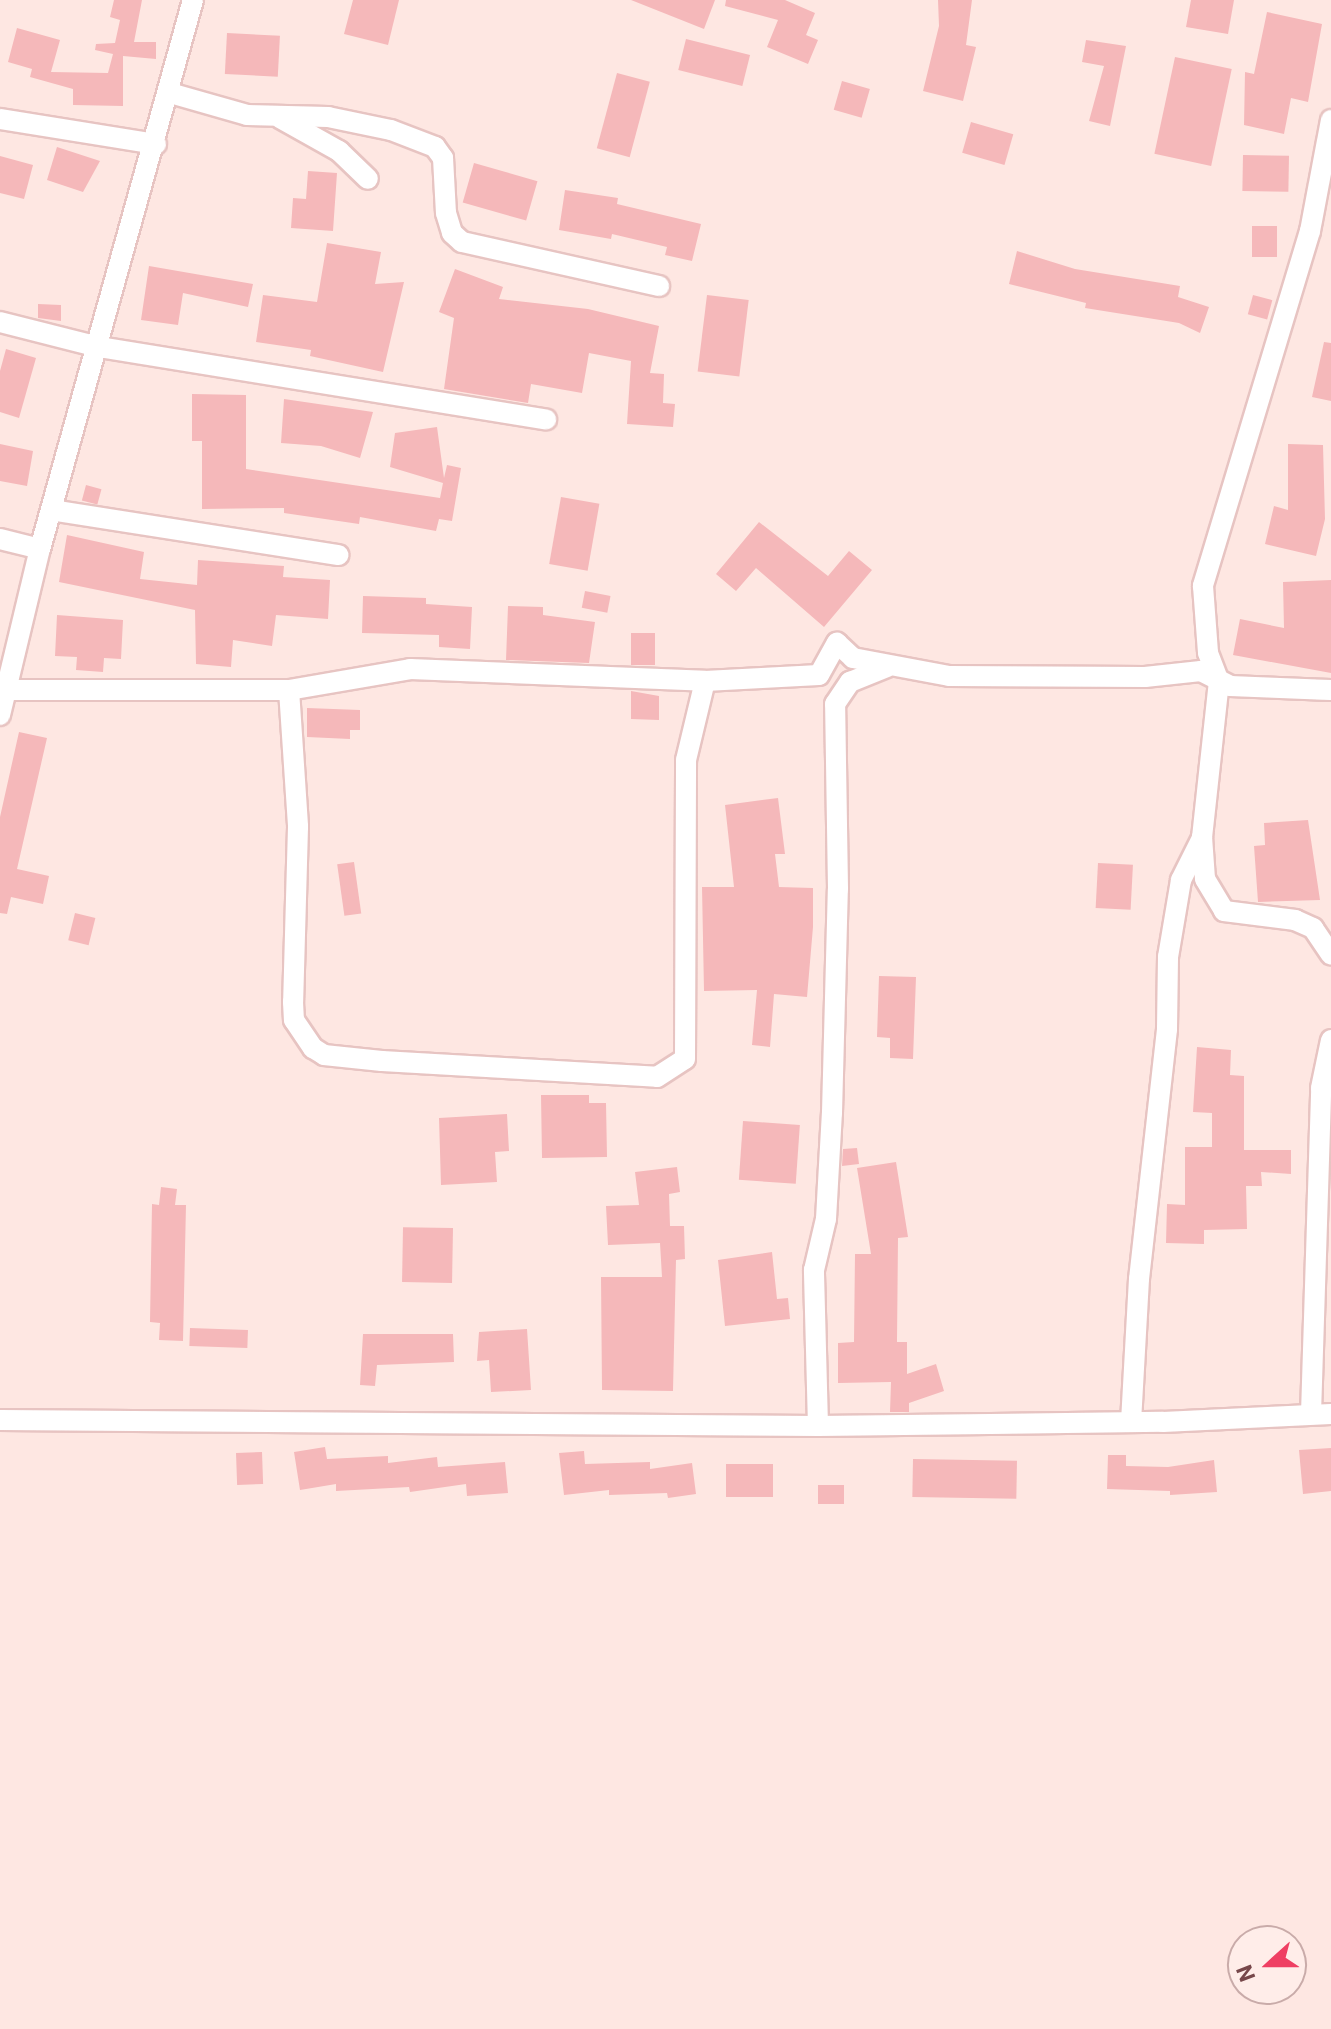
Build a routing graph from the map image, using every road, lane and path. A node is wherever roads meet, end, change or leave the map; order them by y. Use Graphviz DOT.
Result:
graph roads {
  1 [pos="193,0"];
  2 [pos="170,93"];
  3 [pos="276,116"];
  4 [pos="0,119"];
  5 [pos="1331,120"];
  6 [pos="156,144"];
  7 [pos="368,179"];
  8 [pos="659,286"];
  9 [pos="0,322"];
  10 [pos="99,347"];
  11 [pos="546,419"];
  12 [pos="51,510"];
  13 [pos="0,539"];
  14 [pos="40,549"];
  15 [pos="339,555"];
  16 [pos="887,667"];
  17 [pos="819,675"];
  18 [pos="705,681"];
  19 [pos="1219,681"];
  20 [pos="9,690"];
  21 [pos="289,690"];
  22 [pos="1331,690"];
  23 [pos="835,704"];
  24 [pos="0,715"];
  25 [pos="1202,837"];
  26 [pos="1322,928"];
  27 [pos="1331,955"];
  28 [pos="1331,1040"];
  29 [pos="1321,1414"];
  30 [pos="0,1420"];
  31 [pos="1131,1422"];
  32 [pos="818,1426"];
  1 -- 2 [label="street"];
  2 -- 3 [label="street"];
  2 -- 6 [label="street"];
  3 -- 7 [label="street"];
  3 -- 8 [label="street"];
  4 -- 6 [label="street"];
  5 -- 19 [label="street"];
  6 -- 10 [label="street"];
  9 -- 10 [label="street"];
  10 -- 11 [label="street"];
  10 -- 12 [label="street"];
  12 -- 14 [label="street"];
  12 -- 15 [label="street"];
  13 -- 14 [label="street"];
  14 -- 20 [label="street"];
  16 -- 17 [label="street"];
  16 -- 19 [label="street"];
  16 -- 23 [label="street"];
  17 -- 18 [label="street"];
  17 -- 23 [label="street"];
  18 -- 21 [label="street"];
  18 -- 21 [label="street"];
  19 -- 22 [label="street"];
  19 -- 25 [label="street"];
  20 -- 21 [label="street"];
  20 -- 24 [label="street"];
  23 -- 32 [label="street"];
  25 -- 26 [label="street"];
  25 -- 31 [label="street"];
  26 -- 27 [label="street"];
  28 -- 29 [label="street"];
  29 -- 31 [label="street"];
  30 -- 32 [label="street"];
  31 -- 32 [label="street"];
}
